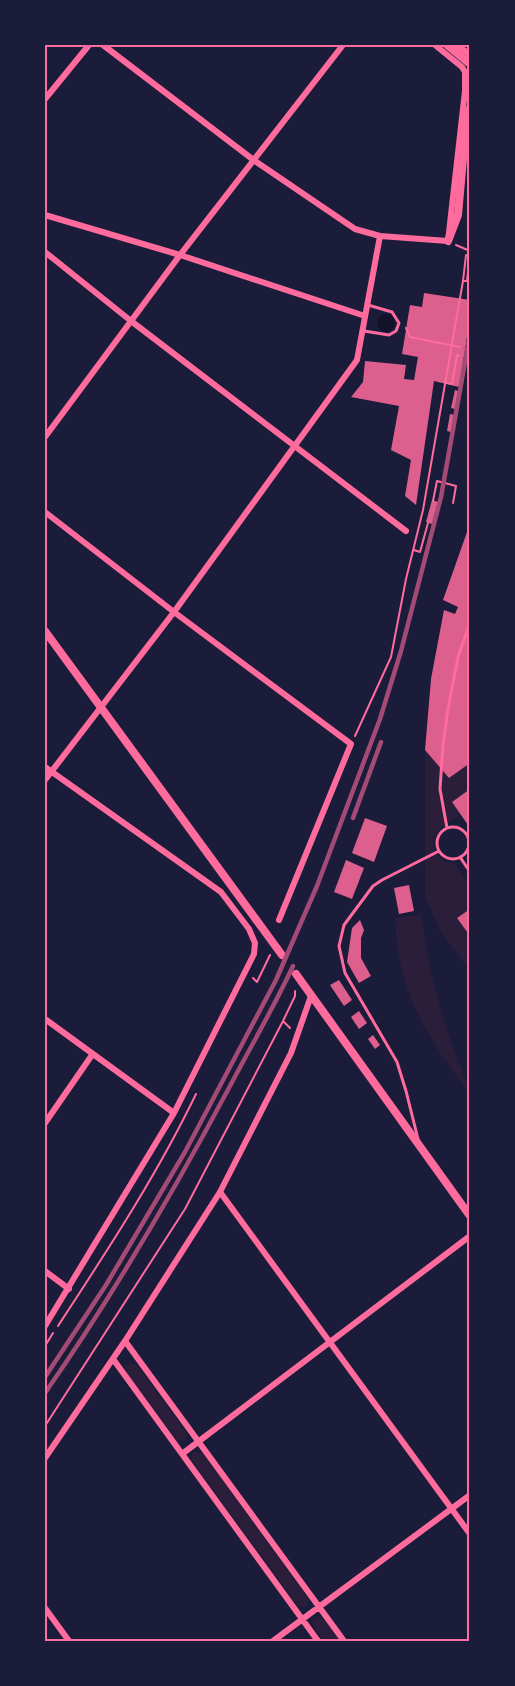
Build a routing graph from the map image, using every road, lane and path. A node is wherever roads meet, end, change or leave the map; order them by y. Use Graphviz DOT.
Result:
graph roads {
  1 [pos="89,45"];
  2 [pos="103,45"];
  3 [pos="343,45"];
  4 [pos="435,45"];
  5 [pos="447,45"];
  6 [pos="457,45"];
  7 [pos="470,55"];
  8 [pos="470,64"];
  9 [pos="468,89"];
  10 [pos="45,99"];
  11 [pos="470,108"];
  12 [pos="255,161"];
  13 [pos="45,215"];
  14 [pos="380,236"];
  15 [pos="448,241"];
  16 [pos="45,252"];
  17 [pos="469,254"];
  18 [pos="180,255"];
  19 [pos="368,305"];
  20 [pos="365,316"];
  21 [pos="131,321"];
  22 [pos="398,327"];
  23 [pos="363,330"];
  24 [pos="452,345"];
  25 [pos="460,347"];
  26 [pos="459,356"];
  27 [pos="446,383"];
  28 [pos="45,437"];
  29 [pos="295,447"];
  30 [pos="434,501"];
  31 [pos="453,503"];
  32 [pos="45,512"];
  33 [pos="418,530"];
  34 [pos="406,531"];
  35 [pos="414,550"];
  36 [pos="174,612"];
  37 [pos="470,622"];
  38 [pos="45,631"];
  39 [pos="101,707"];
  40 [pos="351,744"];
  41 [pos="45,767"];
  42 [pos="51,772"];
  43 [pos="45,780"];
  44 [pos="447,828"];
  45 [pos="439,851"];
  46 [pos="460,857"];
  47 [pos="470,872"];
  48 [pos="231,885"];
  49 [pos="221,892"];
  50 [pos="279,920"];
  51 [pos="279,957"];
  52 [pos="296,974"];
  53 [pos="253,978"];
  54 [pos="294,988"];
  55 [pos="311,996"];
  56 [pos="45,1019"];
  57 [pos="283,1021"];
  58 [pos="297,1035"];
  59 [pos="92,1055"];
  60 [pos="174,1113"];
  61 [pos="45,1123"];
  62 [pos="419,1146"];
  63 [pos="220,1192"];
  64 [pos="470,1216"];
  65 [pos="470,1236"];
  66 [pos="45,1271"];
  67 [pos="69,1289"];
  68 [pos="45,1326"];
  69 [pos="125,1341"];
  70 [pos="332,1342"];
  71 [pos="113,1359"];
  72 [pos="45,1426"];
  73 [pos="198,1441"];
  74 [pos="183,1454"];
  75 [pos="45,1458"];
  76 [pos="470,1495"];
  77 [pos="452,1509"];
  78 [pos="470,1534"];
  79 [pos="320,1607"];
  80 [pos="45,1608"];
  81 [pos="303,1619"];
  82 [pos="69,1641"];
  83 [pos="273,1641"];
  84 [pos="318,1641"];
  85 [pos="344,1641"];
  1 -- 10 [label="street"];
  2 -- 12 [label="street"];
  3 -- 12 [label="street"];
  4 -- 9 [label="street"];
  5 -- 8 [label="street"];
  6 -- 7 [label="street"];
  9 -- 15 [label="street"];
  11 -- 15 [label="street"];
  12 -- 14 [label="street"];
  12 -- 18 [label="street"];
  13 -- 18 [label="street"];
  14 -- 15 [label="street"];
  14 -- 19 [label="street"];
  15 -- 17 [label="path"];
  16 -- 21 [label="street"];
  17 -- 24 [label="path"];
  18 -- 20 [label="street"];
  18 -- 21 [label="street"];
  19 -- 20 [label="street"];
  19 -- 22 [label="lane"];
  20 -- 23 [label="street"];
  21 -- 28 [label="street"];
  21 -- 29 [label="street"];
  22 -- 23 [label="lane"];
  22 -- 24 [label="path"];
  23 -- 29 [label="street"];
  24 -- 25 [label="path"];
  24 -- 27 [label="path"];
  26 -- 27 [label="path"];
  27 -- 33 [label="path"];
  29 -- 34 [label="street"];
  29 -- 36 [label="street"];
  30 -- 31 [label="path"];
  32 -- 36 [label="street"];
  33 -- 35 [label="path"];
  33 -- 35 [label="path"];
  35 -- 40 [label="path"];
  36 -- 39 [label="street"];
  36 -- 40 [label="street"];
  37 -- 44 [label="lane"];
  38 -- 39 [label="street"];
  39 -- 42 [label="street"];
  39 -- 48 [label="street"];
  40 -- 50 [label="street"];
  41 -- 42 [label="street"];
  42 -- 43 [label="street"];
  42 -- 49 [label="street"];
  44 -- 45 [label="lane"];
  44 -- 46 [label="lane"];
  45 -- 46 [label="lane"];
  45 -- 62 [label="lane"];
  46 -- 47 [label="lane"];
  48 -- 49 [label="street"];
  48 -- 51 [label="street"];
  49 -- 60 [label="street"];
  51 -- 53 [label="path"];
  52 -- 55 [label="street"];
  54 -- 57 [label="path"];
  55 -- 58 [label="street"];
  55 -- 62 [label="street"];
  56 -- 59 [label="street"];
  57 -- 58 [label="path"];
  57 -- 72 [label="path"];
  58 -- 63 [label="street"];
  59 -- 60 [label="street"];
  59 -- 61 [label="street"];
  60 -- 67 [label="street"];
  62 -- 64 [label="street"];
  63 -- 69 [label="street"];
  63 -- 70 [label="street"];
  65 -- 70 [label="street"];
  66 -- 67 [label="street"];
  67 -- 68 [label="street"];
  69 -- 71 [label="street"];
  69 -- 73 [label="street"];
  70 -- 73 [label="street"];
  70 -- 77 [label="street"];
  71 -- 74 [label="street"];
  71 -- 75 [label="street"];
  73 -- 74 [label="street"];
  73 -- 79 [label="street"];
  74 -- 81 [label="street"];
  76 -- 77 [label="street"];
  77 -- 78 [label="street"];
  77 -- 79 [label="street"];
  79 -- 81 [label="street"];
  79 -- 85 [label="street"];
  80 -- 82 [label="street"];
  81 -- 83 [label="street"];
  81 -- 84 [label="street"];
}
